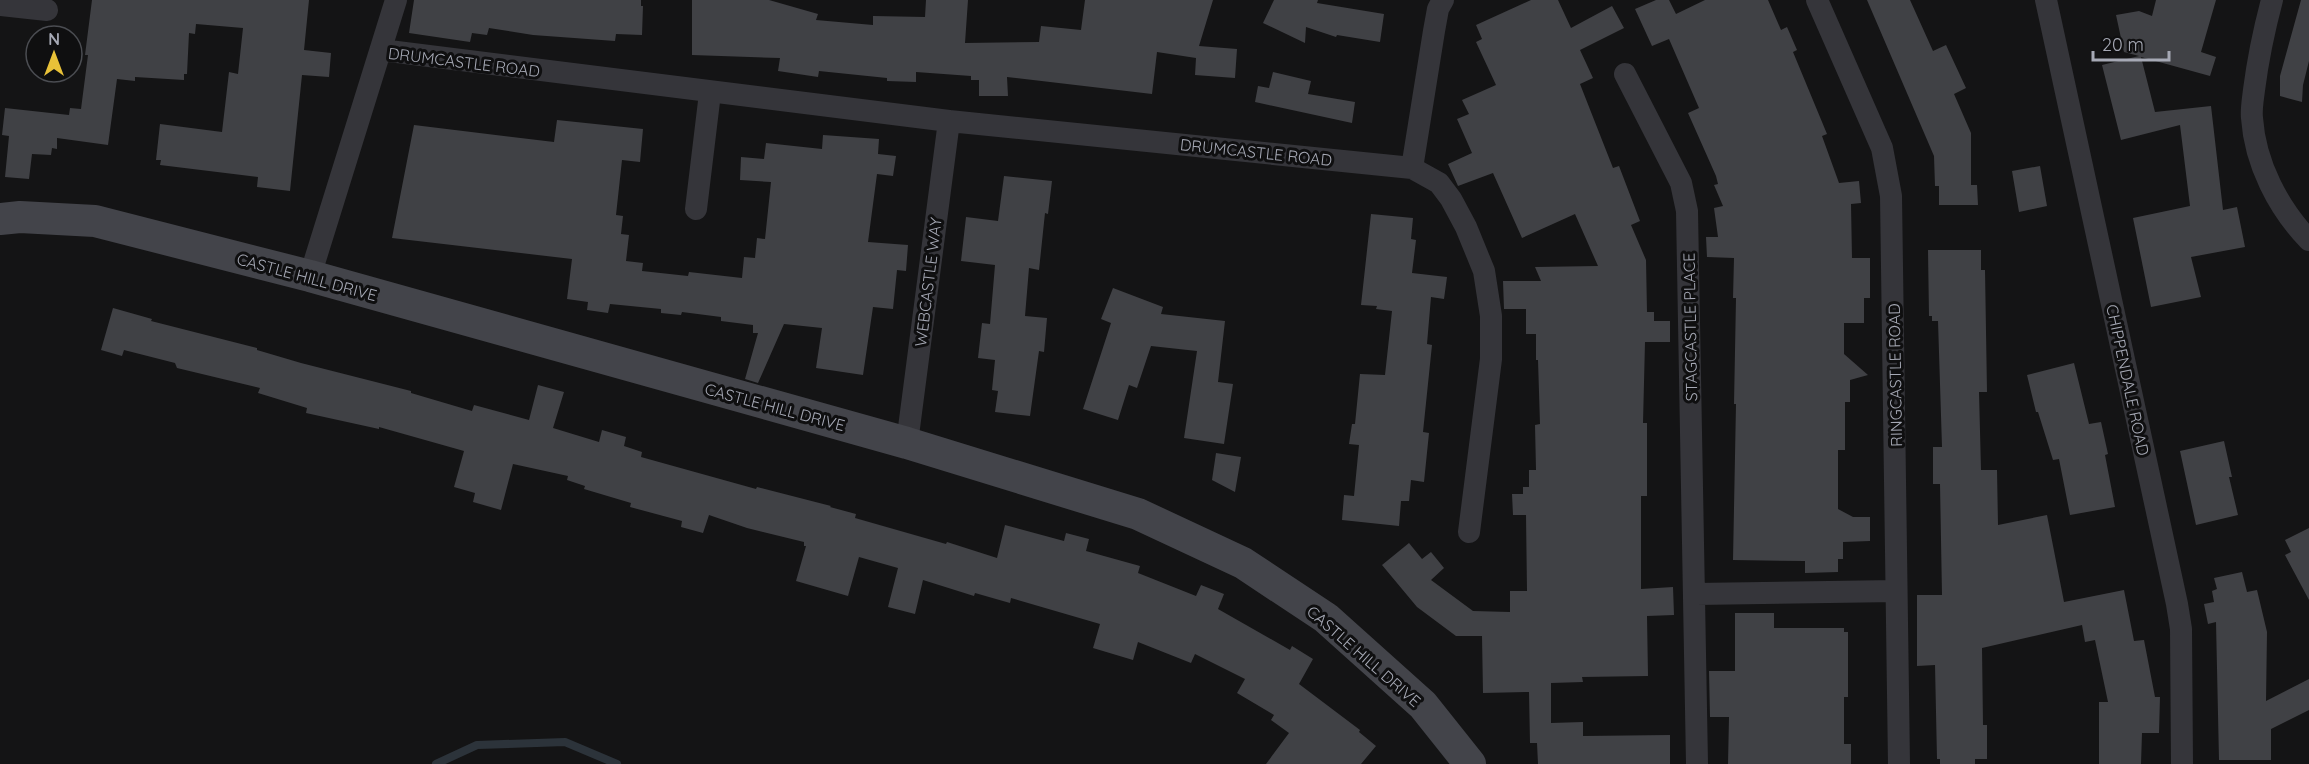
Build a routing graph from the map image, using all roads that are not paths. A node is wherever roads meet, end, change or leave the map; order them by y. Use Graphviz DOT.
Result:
graph roads {
  1 [pos="396,0"];
  2 [pos="1817,0"];
  3 [pos="2046,0"];
  4 [pos="2272,0"];
  5 [pos="1436,3"];
  6 [pos="0,5"];
  7 [pos="47,10"];
  8 [pos="381,50"];
  9 [pos="1625,74"];
  10 [pos="710,93"];
  11 [pos="949,121"];
  12 [pos="1412,168"];
  13 [pos="696,209"];
  14 [pos="0,219"];
  15 [pos="2309,240"];
  16 [pos="310,276"];
  17 [pos="907,443"];
  18 [pos="1469,532"];
  19 [pos="1896,591"];
  20 [pos="1696,594"];
  21 [pos="1470,764"];
  22 [pos="1698,764"];
  23 [pos="1899,764"];
  24 [pos="2182,764"];
  1 -- 8 [label="street"];
  2 -- 19 [label="street, RINGCASTLE ROAD"];
  3 -- 24 [label="street, CHIPPENDALE ROAD"];
  4 -- 15 [label="street"];
  5 -- 12 [label="street"];
  6 -- 7 [label="street"];
  8 -- 10 [label="street, DRUMCASTLE ROAD"];
  8 -- 16 [label="street, DRUMCASTLE ROAD"];
  9 -- 20 [label="street, STAGCASTLE PLACE"];
  10 -- 11 [label="street, DRUMCASTLE ROAD"];
  10 -- 13 [label="street"];
  11 -- 12 [label="street, DRUMCASTLE ROAD"];
  11 -- 17 [label="street, WEBCASTLE WAY"];
  12 -- 18 [label="street, DRUMCASTLE ROAD"];
  14 -- 16 [label="street, CASTLE HILL DRIVE"];
  16 -- 17 [label="street, CASTLE HILL DRIVE"];
  17 -- 21 [label="street, CASTLE HILL DRIVE"];
  19 -- 20 [label="street"];
  19 -- 23 [label="street, RINGCASTLE ROAD"];
  20 -- 22 [label="street, STAGCASTLE PLACE"];
}
